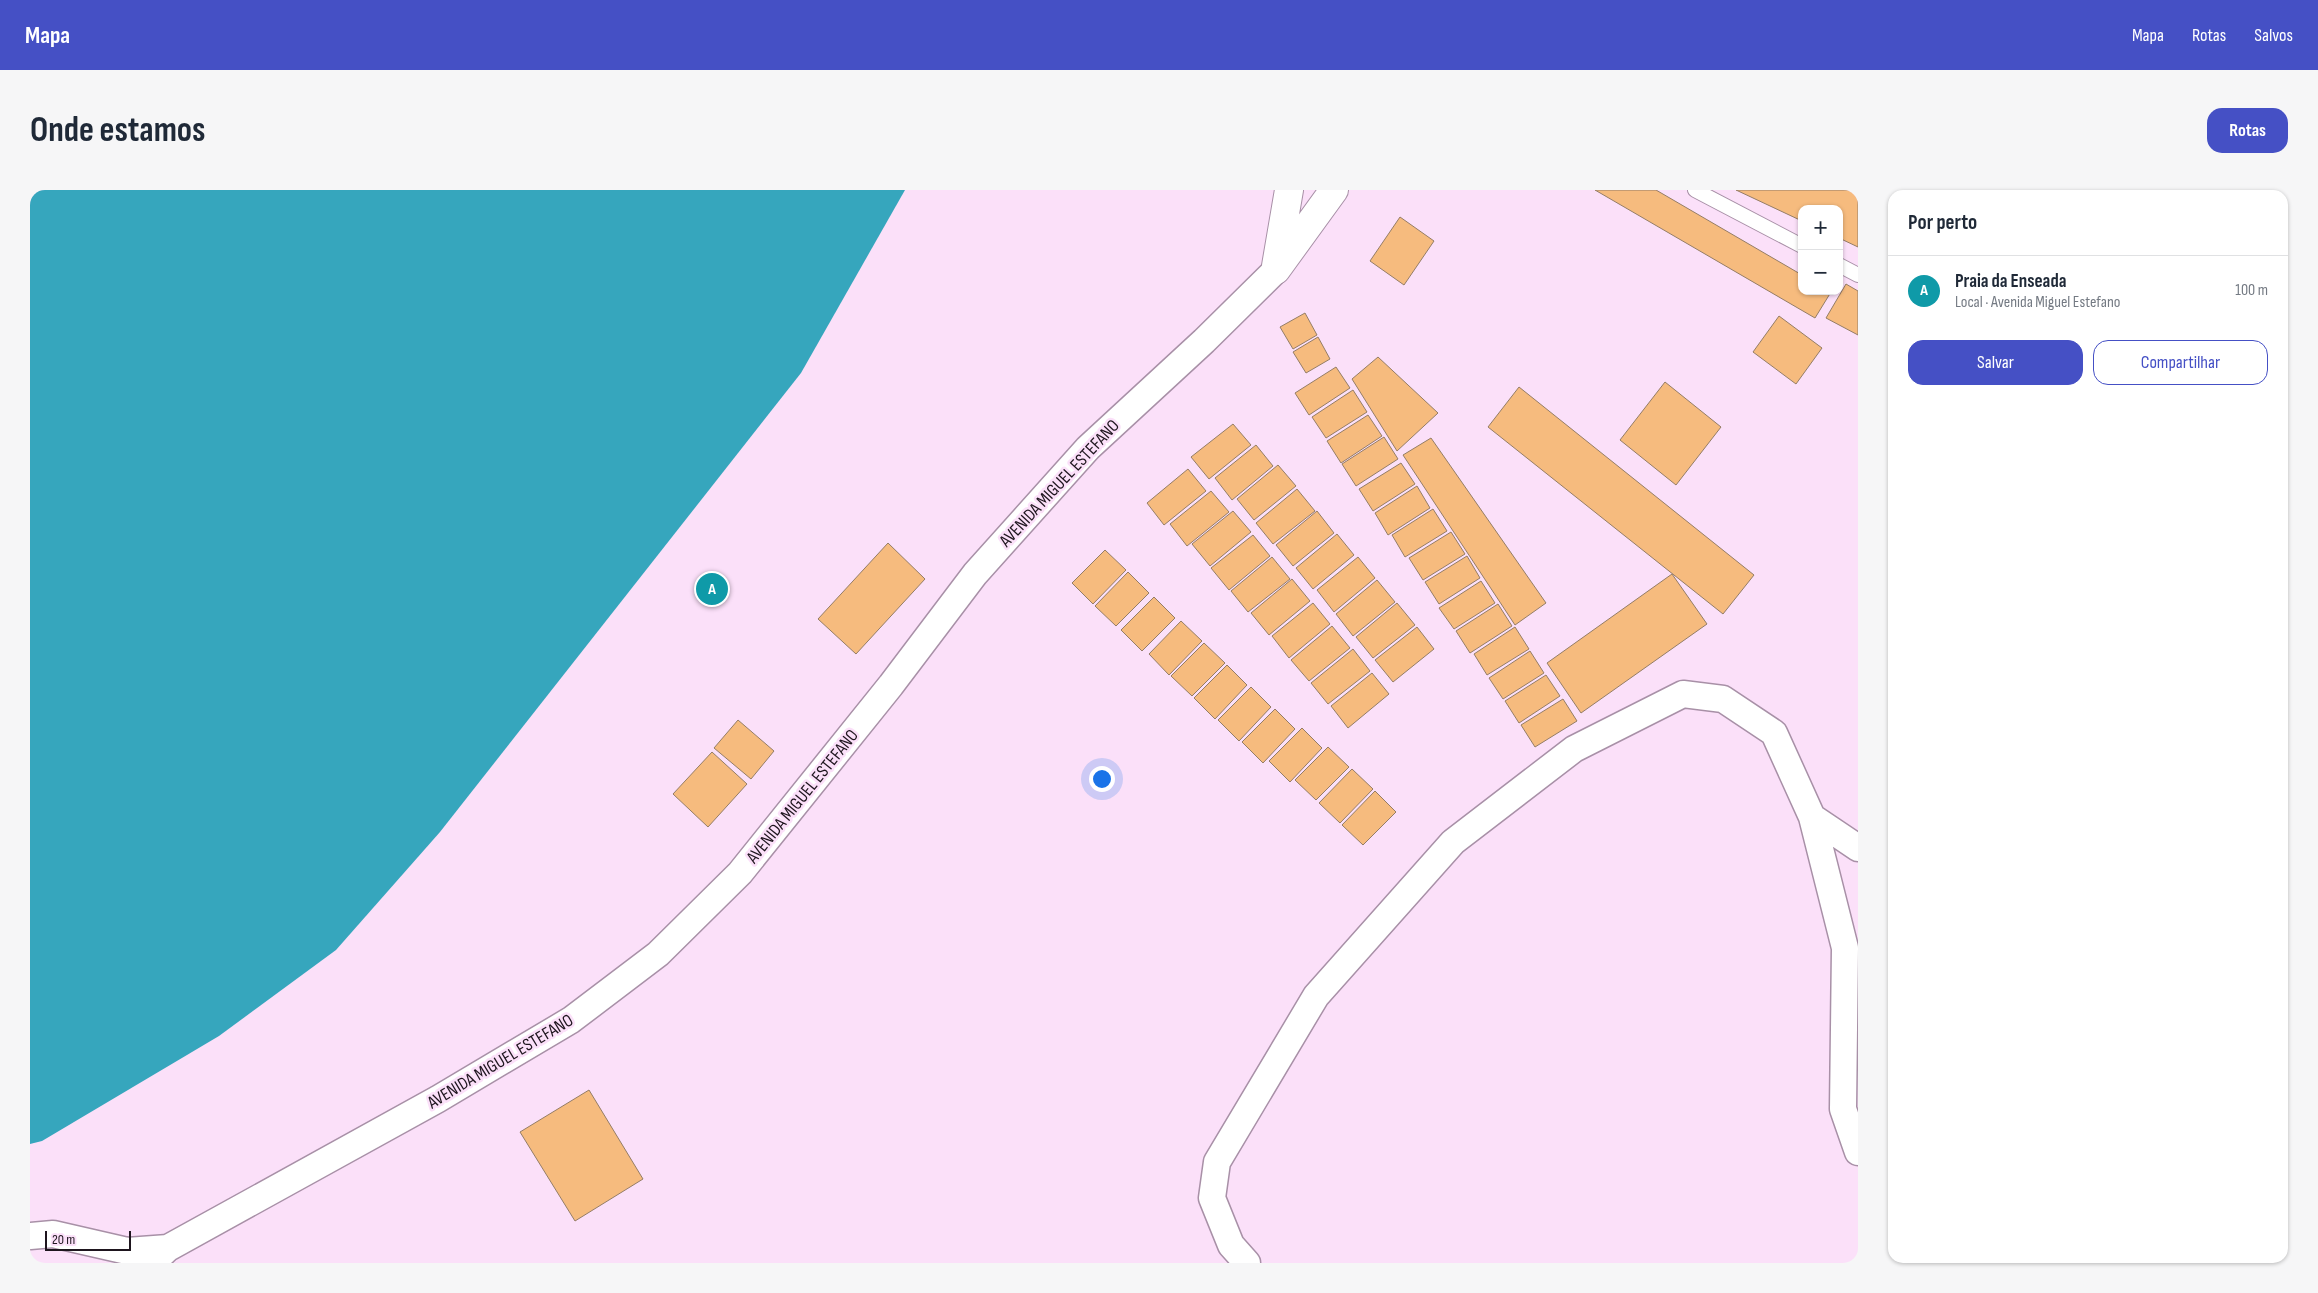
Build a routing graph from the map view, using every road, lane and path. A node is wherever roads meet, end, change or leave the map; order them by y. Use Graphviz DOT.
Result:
graph roads {
  1 [pos="1289,190"];
  2 [pos="1334,190"];
  3 [pos="1695,190"];
  4 [pos="1798,244"];
  5 [pos="1843,267"];
  6 [pos="1276,270"];
  7 [pos="1858,275"];
  8 [pos="1812,817"];
  9 [pos="1858,848"];
  10 [pos="1850,1076"];
  11 [pos="1858,1152"];
  12 [pos="30,1236"];
  13 [pos="88,1252"];
  14 [pos="160,1256"];
  15 [pos="1247,1263"];
  1 -- 6 [label="street"];
  2 -- 6 [label="street, AVENIDA MIGUEL ESTEFANO"];
  3 -- 4 [label="lane"];
  5 -- 7 [label="lane"];
  6 -- 14 [label="street, AVENIDA MIGUEL ESTEFANO"];
  8 -- 9 [label="street"];
  8 -- 10 [label="street"];
  8 -- 15 [label="street"];
  10 -- 11 [label="street"];
  12 -- 13 [label="street"];
  13 -- 14 [label="street"];
}
